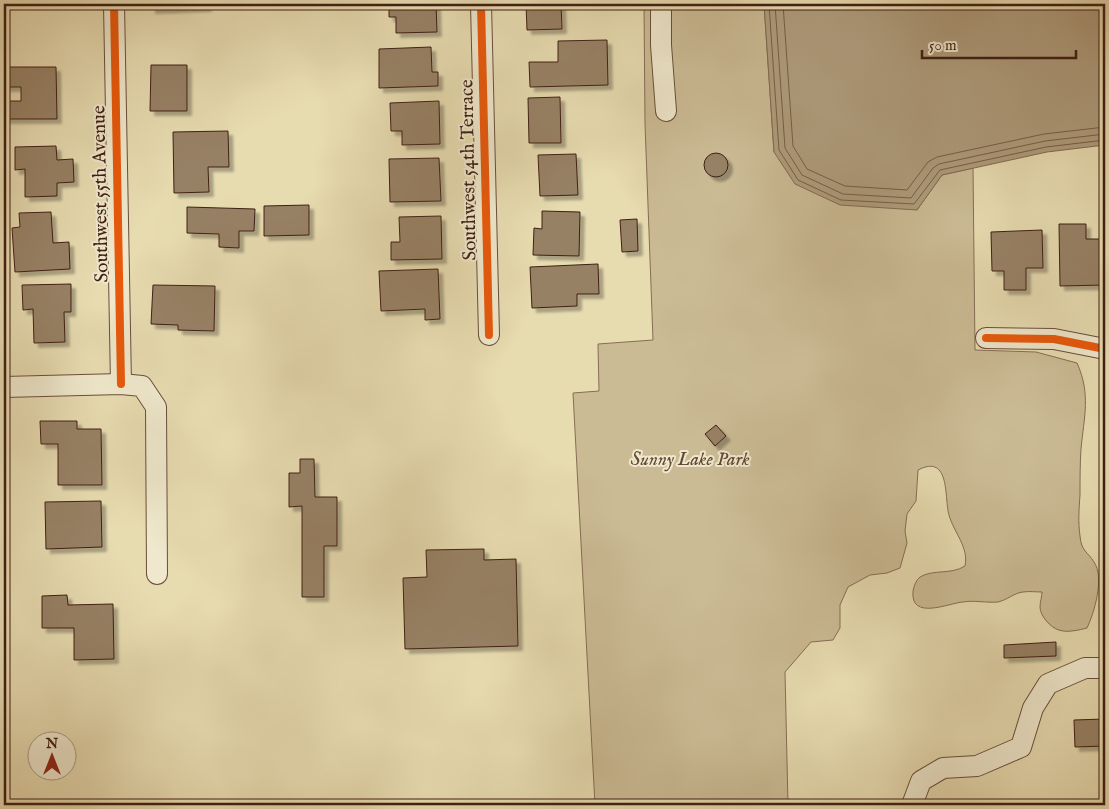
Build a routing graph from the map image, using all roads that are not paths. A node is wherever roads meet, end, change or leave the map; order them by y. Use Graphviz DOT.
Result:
graph roads {
  1 [pos="114,4"];
  2 [pos="481,4"];
  3 [pos="661,4"];
  4 [pos="666,111"];
  5 [pos="489,335"];
  6 [pos="986,338"];
  7 [pos="1105,349"];
  8 [pos="121,384"];
  9 [pos="4,388"];
  10 [pos="157,574"];
  11 [pos="1105,668"];
  12 [pos="912,805"];
  1 -- 8 [label="street, Southwest 55th Avenue"];
  2 -- 5 [label="street, Southwest 54th Terrace"];
  3 -- 4 [label="street"];
  6 -- 7 [label="street"];
  8 -- 9 [label="street"];
  8 -- 10 [label="street"];
  11 -- 12 [label="street"];
}
